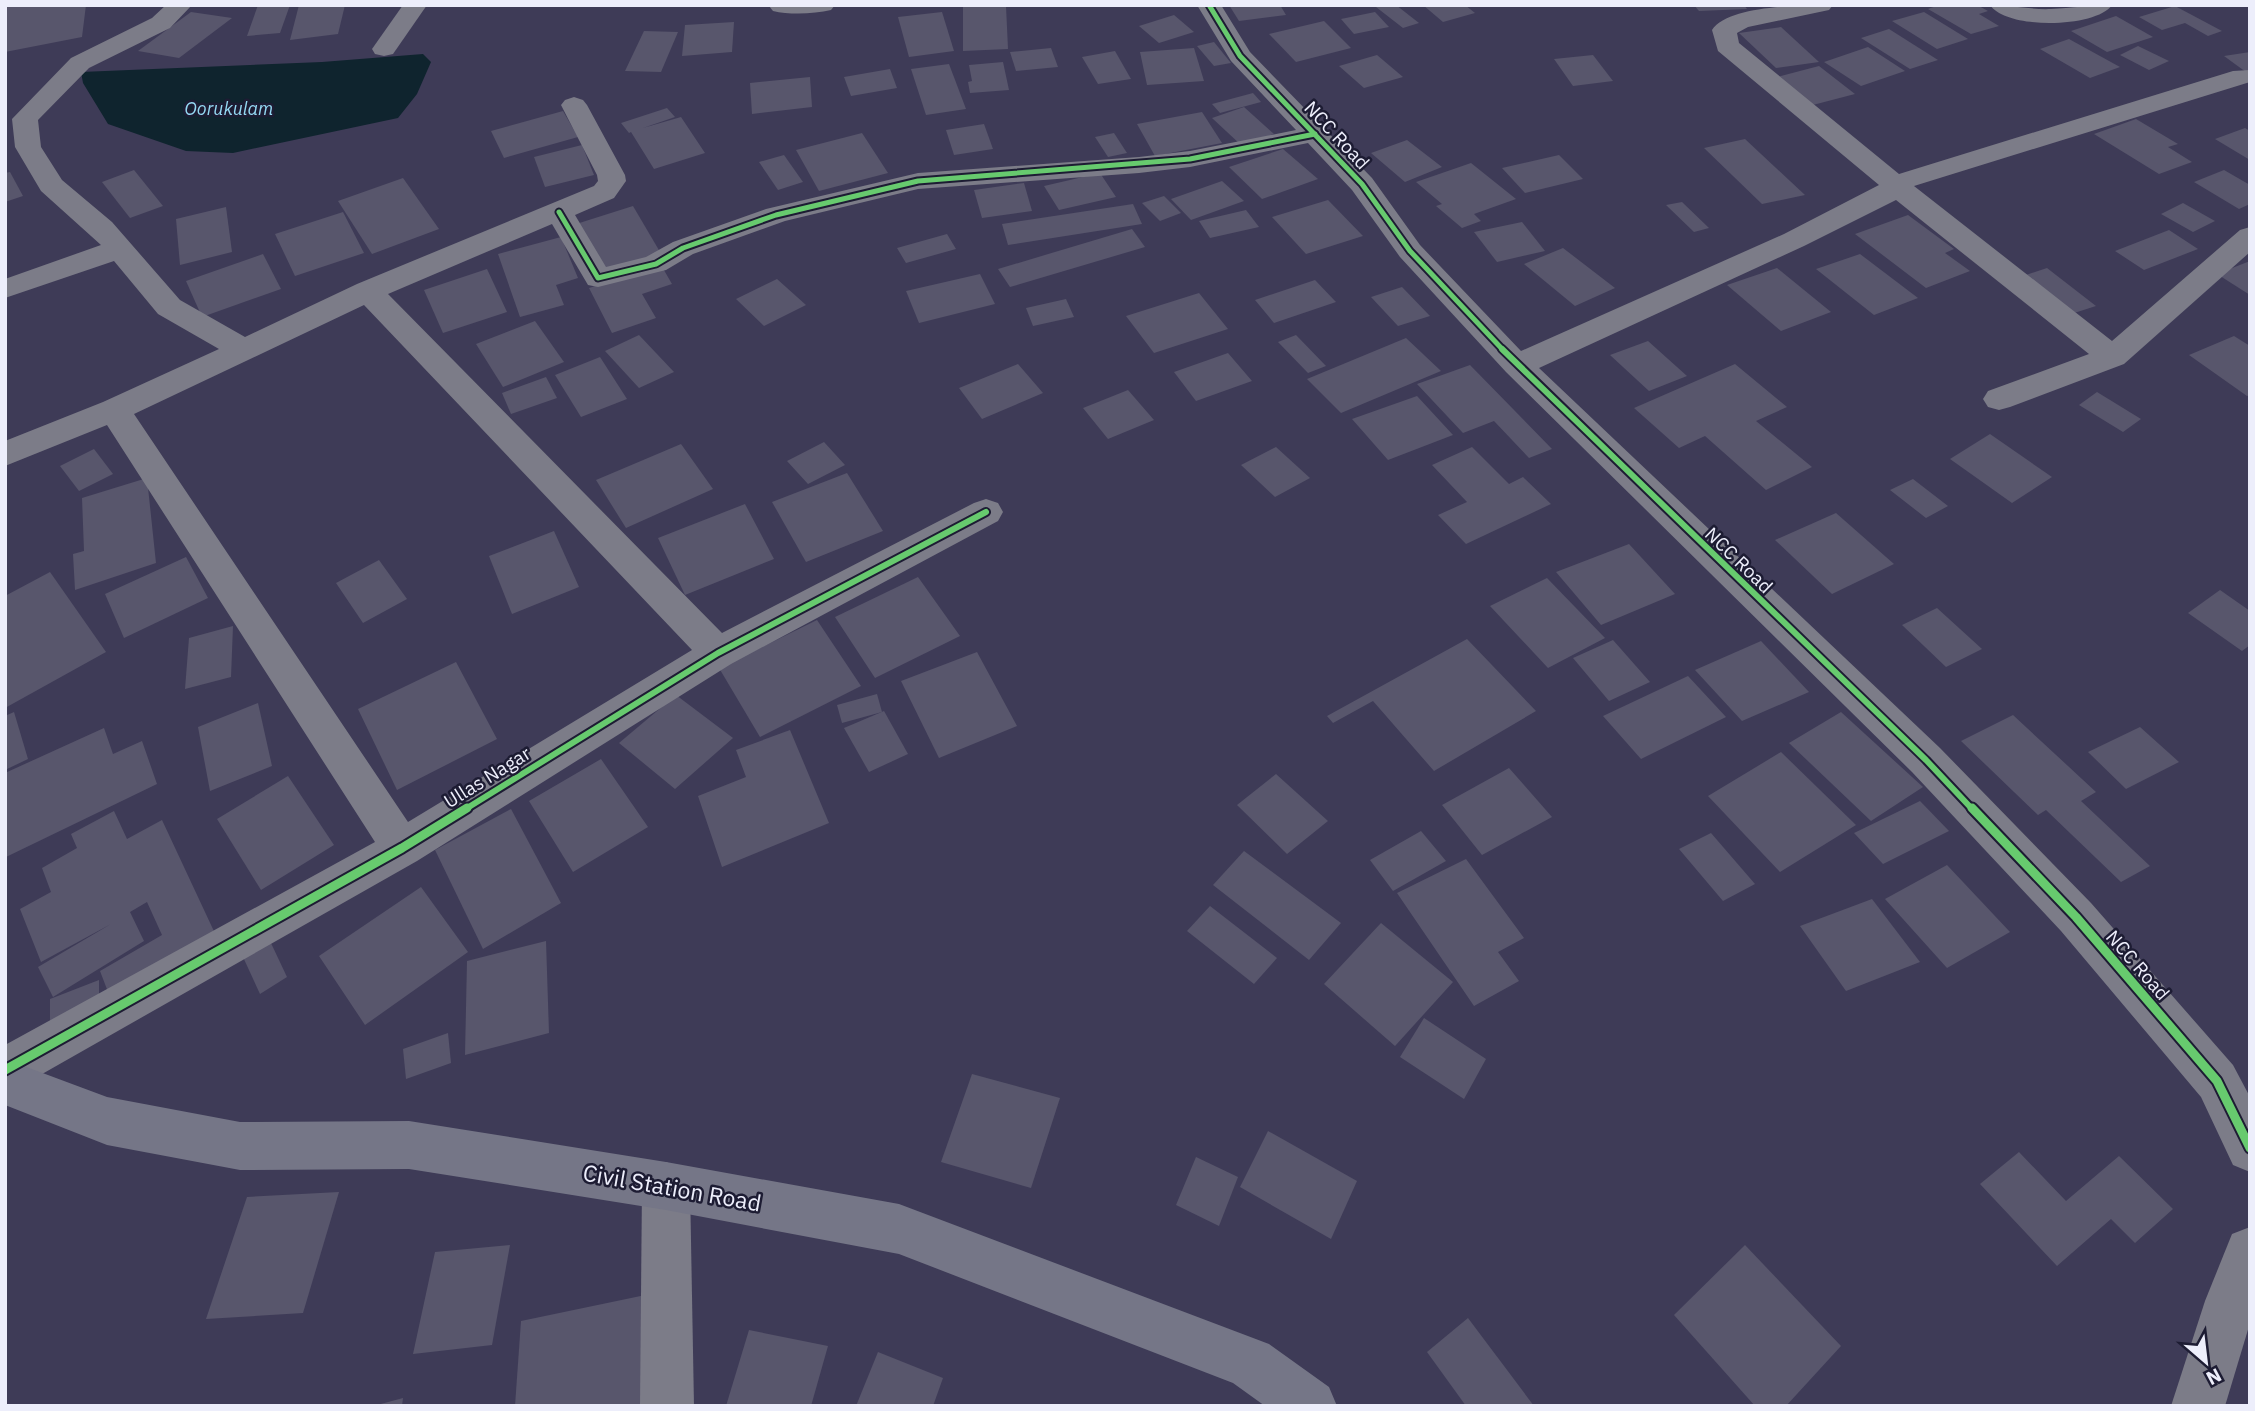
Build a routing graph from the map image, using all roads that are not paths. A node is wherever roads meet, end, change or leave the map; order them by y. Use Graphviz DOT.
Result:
graph roads {
  1 [pos="180,5"];
  2 [pos="415,5"];
  3 [pos="823,5"];
  4 [pos="1209,5"];
  5 [pos="1821,5"];
  6 [pos="2002,5"];
  7 [pos="2100,5"];
  8 [pos="780,6"];
  9 [pos="1773,9"];
  10 [pos="384,49"];
  11 [pos="2242,76"];
  12 [pos="574,104"];
  13 [pos="1315,134"];
  14 [pos="1894,184"];
  15 [pos="559,212"];
  16 [pos="2250,236"];
  17 [pos="119,248"];
  18 [pos="5,289"];
  19 [pos="368,291"];
  20 [pos="244,350"];
  21 [pos="2113,357"];
  22 [pos="1517,365"];
  23 [pos="1999,399"];
  24 [pos="114,410"];
  25 [pos="5,454"];
  26 [pos="986,512"];
  27 [pos="718,653"];
  28 [pos="402,848"];
  29 [pos="5,1070"];
  30 [pos="5,1082"];
  31 [pos="2248,1143"];
  32 [pos="666,1185"];
  33 [pos="2250,1252"];
  34 [pos="2240,1293"];
  35 [pos="667,1406"];
  36 [pos="1310,1406"];
  37 [pos="2198,1406"];
  1 -- 17 [label="street"];
  2 -- 10 [label="street"];
  3 -- 8 [label="street"];
  4 -- 13 [label="street, NCC Road"];
  5 -- 9 [label="street"];
  6 -- 7 [label="street"];
  9 -- 14 [label="street"];
  11 -- 14 [label="street"];
  12 -- 15 [label="street"];
  13 -- 15 [label="street"];
  13 -- 22 [label="street, NCC Road"];
  14 -- 21 [label="street"];
  14 -- 22 [label="street"];
  15 -- 19 [label="street"];
  16 -- 21 [label="street"];
  17 -- 18 [label="street"];
  17 -- 20 [label="street"];
  19 -- 20 [label="street"];
  19 -- 27 [label="street"];
  20 -- 24 [label="street"];
  21 -- 23 [label="street"];
  22 -- 31 [label="street, NCC Road"];
  24 -- 25 [label="street"];
  24 -- 28 [label="street"];
  26 -- 27 [label="street, Ullas Nagar"];
  27 -- 28 [label="street, Ullas Nagar"];
  28 -- 29 [label="street, Ullas Nagar"];
  30 -- 32 [label="main road, Civil Station Road"];
  32 -- 35 [label="street"];
  32 -- 36 [label="main road, Civil Station Road"];
  33 -- 34 [label="street"];
  34 -- 37 [label="street"];
}
